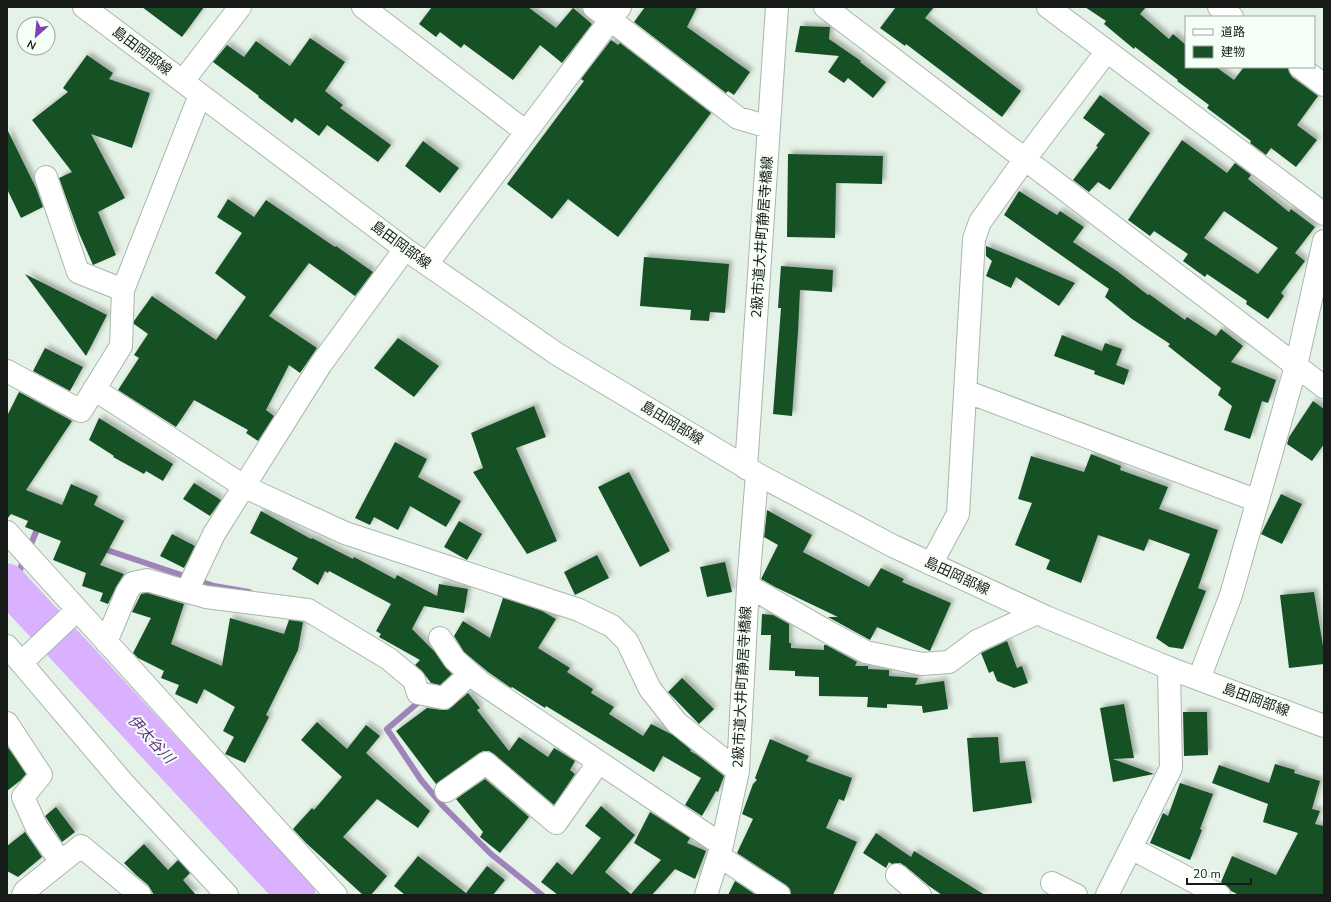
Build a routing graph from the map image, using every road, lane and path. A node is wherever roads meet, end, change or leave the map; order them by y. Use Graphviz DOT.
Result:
graph roads {
  1 [pos="84,7"];
  2 [pos="240,7"];
  3 [pos="363,7"];
  4 [pos="777,7"];
  5 [pos="825,7"];
  6 [pos="1048,7"];
  7 [pos="1219,7"];
  8 [pos="608,11"];
  9 [pos="1231,16"];
  10 [pos="1107,51"];
  11 [pos="1301,68"];
  12 [pos="183,82"];
  13 [pos="1324,85"];
  14 [pos="200,95"];
  15 [pos="769,127"];
  16 [pos="526,132"];
  17 [pos="1025,159"];
  18 [pos="46,177"];
  19 [pos="1324,214"];
  20 [pos="1324,241"];
  21 [pos="405,248"];
  22 [pos="427,264"];
  23 [pos="123,290"];
  24 [pos="1296,366"];
  25 [pos="7,371"];
  26 [pos="1324,387"];
  27 [pos="94,389"];
  28 [pos="965,391"];
  29 [pos="752,471"];
  30 [pos="245,487"];
  31 [pos="1258,501"];
  32 [pos="7,532"];
  33 [pos="931,564"];
  34 [pos="748,586"];
  35 [pos="187,591"];
  36 [pos="77,610"];
  37 [pos="1037,613"];
  38 [pos="440,638"];
  39 [pos="106,642"];
  40 [pos="7,646"];
  41 [pos="21,663"];
  42 [pos="1169,668"];
  43 [pos="470,674"];
  44 [pos="1199,679"];
  45 [pos="7,723"];
  46 [pos="1324,726"];
  47 [pos="599,762"];
  48 [pos="738,771"];
  49 [pos="446,791"];
  50 [pos="1131,848"];
  51 [pos="721,850"];
  52 [pos="60,862"];
  53 [pos="897,874"];
  54 [pos="1052,883"];
  55 [pos="23,895"];
  56 [pos="140,895"];
  57 [pos="227,895"];
  58 [pos="336,895"];
  59 [pos="706,895"];
  60 [pos="779,895"];
  61 [pos="920,895"];
  62 [pos="1076,895"];
  63 [pos="1107,895"];
  64 [pos="1219,895"];
  1 -- 12 [label="street, 島田岡部線"];
  2 -- 12 [label="street"];
  3 -- 16 [label="street"];
  4 -- 15 [label="street, 2級市道大井町静居寺橋線"];
  5 -- 17 [label="street"];
  6 -- 10 [label="street"];
  7 -- 9 [label="street"];
  8 -- 15 [label="street"];
  8 -- 16 [label="street"];
  10 -- 17 [label="street"];
  10 -- 19 [label="street"];
  11 -- 13 [label="street"];
  12 -- 14 [label="street, 島田岡部線"];
  14 -- 21 [label="street, 島田岡部線"];
  14 -- 23 [label="street"];
  15 -- 29 [label="street, 2級市道大井町静居寺橋線"];
  16 -- 22 [label="street"];
  17 -- 24 [label="street"];
  17 -- 28 [label="street"];
  18 -- 23 [label="street"];
  20 -- 24 [label="street"];
  21 -- 22 [label="street, 島田岡部線"];
  21 -- 30 [label="street"];
  22 -- 29 [label="street, 島田岡部線"];
  23 -- 27 [label="street"];
  24 -- 26 [label="street"];
  24 -- 31 [label="street"];
  25 -- 27 [label="street"];
  27 -- 30 [label="street"];
  28 -- 31 [label="street"];
  28 -- 33 [label="street"];
  29 -- 33 [label="street, 島田岡部線"];
  29 -- 34 [label="street, 2級市道大井町静居寺橋線"];
  30 -- 35 [label="street"];
  30 -- 48 [label="street"];
  31 -- 44 [label="street"];
  32 -- 36 [label="street"];
  33 -- 37 [label="street, 島田岡部線"];
  34 -- 37 [label="street"];
  34 -- 48 [label="street, 2級市道大井町静居寺橋線"];
  35 -- 39 [label="street"];
  35 -- 43 [label="street"];
  36 -- 39 [label="street"];
  36 -- 41 [label="street"];
  37 -- 42 [label="street, 島田岡部線"];
  38 -- 43 [label="street"];
  39 -- 58 [label="street"];
  40 -- 41 [label="street"];
  41 -- 57 [label="street"];
  42 -- 44 [label="street, 島田岡部線"];
  42 -- 50 [label="street"];
  43 -- 47 [label="street"];
  44 -- 46 [label="street, 島田岡部線"];
  45 -- 52 [label="street"];
  47 -- 49 [label="street"];
  47 -- 51 [label="street"];
  48 -- 51 [label="street, 2級市道大井町静居寺橋線"];
  50 -- 63 [label="street"];
  50 -- 64 [label="street"];
  51 -- 59 [label="street, 2級市道大井町静居寺橋線"];
  51 -- 60 [label="street"];
  52 -- 55 [label="street"];
  52 -- 56 [label="street"];
  53 -- 61 [label="street"];
  54 -- 62 [label="street"];
}
